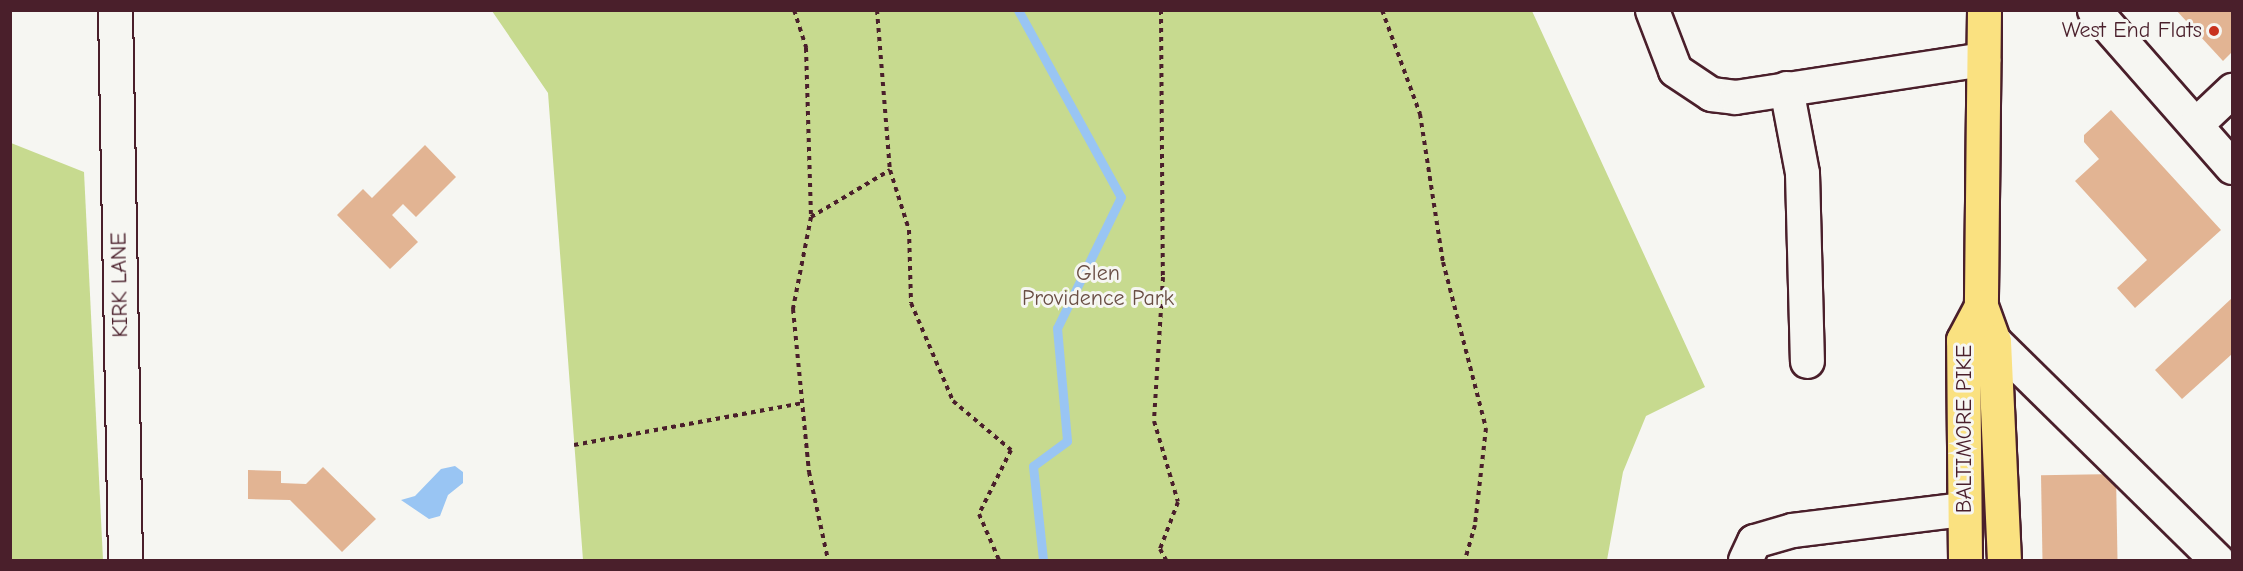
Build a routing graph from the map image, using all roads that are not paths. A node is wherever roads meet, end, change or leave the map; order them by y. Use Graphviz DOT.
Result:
graph roads {
  1 [pos="115,10"];
  2 [pos="1652,10"];
  3 [pos="1984,10"];
  4 [pos="2094,10"];
  5 [pos="1983,60"];
  6 [pos="1786,88"];
  7 [pos="2232,90"];
  8 [pos="2196,124"];
  9 [pos="2232,167"];
  10 [pos="1980,306"];
  11 [pos="1994,341"];
  12 [pos="1807,361"];
  13 [pos="1964,509"];
  14 [pos="125,561"];
  15 [pos="1745,561"];
  16 [pos="1965,561"];
  17 [pos="2004,561"];
  18 [pos="2217,561"];
  1 -- 14 [label="street, KIRK LANE"];
  2 -- 6 [label="street"];
  3 -- 5 [label="main road"];
  4 -- 8 [label="street"];
  5 -- 6 [label="street"];
  5 -- 10 [label="main road"];
  6 -- 12 [label="street"];
  7 -- 8 [label="street"];
  8 -- 9 [label="street"];
  10 -- 11 [label="main road, BALTIMORE PIKE"];
  10 -- 13 [label="main road, BALTIMORE PIKE"];
  11 -- 17 [label="main road, BALTIMORE PIKE"];
  11 -- 18 [label="street"];
  13 -- 15 [label="street"];
  13 -- 16 [label="main road, BALTIMORE PIKE"];
}
